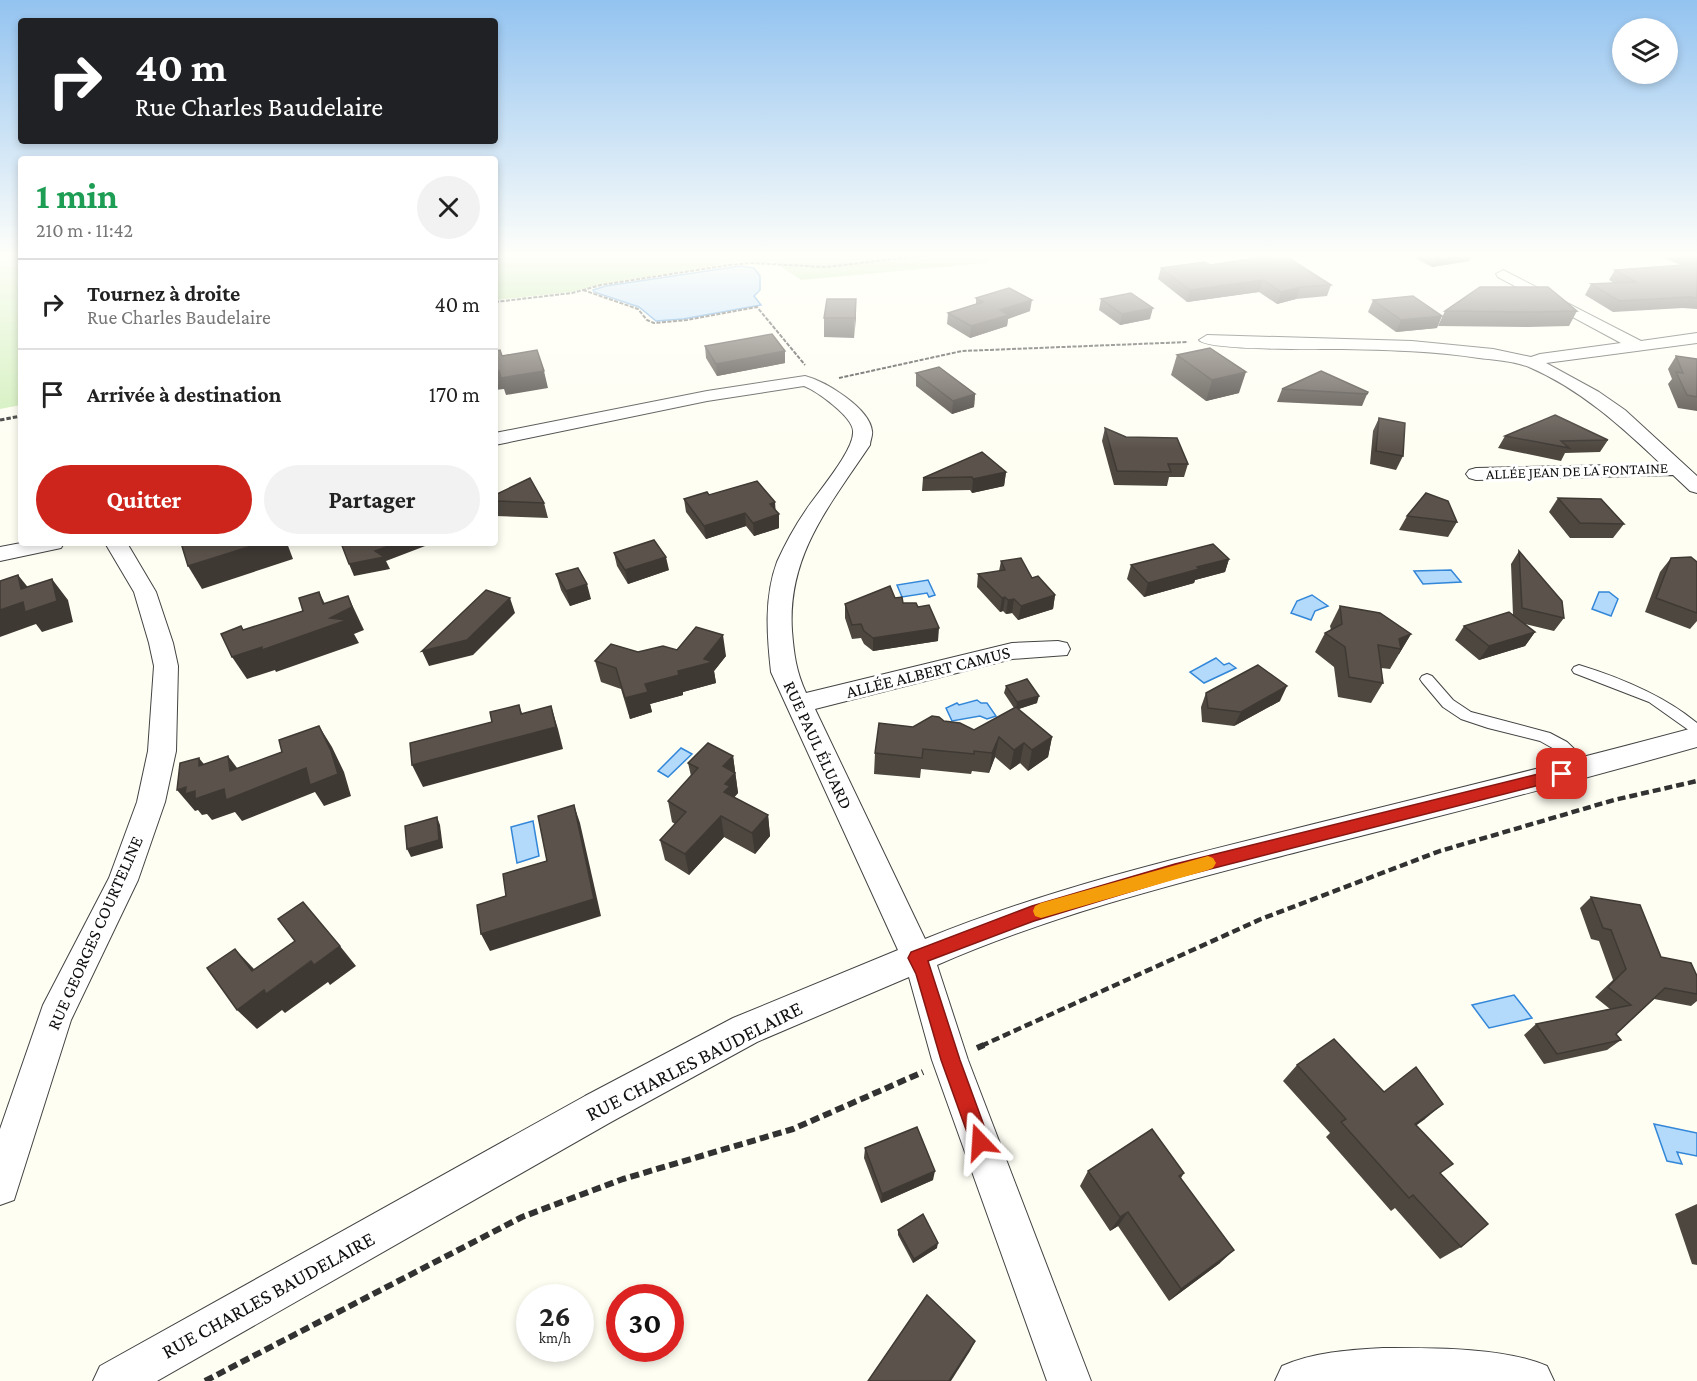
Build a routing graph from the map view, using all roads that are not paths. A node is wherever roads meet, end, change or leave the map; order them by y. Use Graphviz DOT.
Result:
graph roads {
  1 [pos="1589,319"];
  2 [pos="1697,338"];
  3 [pos="1207,340"];
  4 [pos="1639,346"];
  5 [pos="1533,363"];
  6 [pos="498,437"];
  7 [pos="1678,469"];
  8 [pos="1476,474"];
  9 [pos="1697,487"];
  10 [pos="39,546"];
  11 [pos="118,546"];
  12 [pos="0,554"];
  13 [pos="1058,649"];
  14 [pos="1579,670"];
  15 [pos="1427,679"];
  16 [pos="799,704"];
  17 [pos="1697,731"];
  18 [pos="1697,736"];
  19 [pos="1585,768"];
  20 [pos="917,958"];
  21 [pos="0,1186"];
  22 [pos="115,1381"];
  23 [pos="1069,1381"];
  24 [pos="1297,1381"];
  25 [pos="1532,1381"];
  1 -- 4 [label="street"];
  2 -- 4 [label="street"];
  3 -- 5 [label="street"];
  4 -- 5 [label="street"];
  5 -- 7 [label="street"];
  6 -- 16 [label="street, RUE PAUL ÉLUARD"];
  7 -- 8 [label="street, ALLÉE JEAN DE LA FONTAINE"];
  7 -- 9 [label="street"];
  10 -- 12 [label="street"];
  11 -- 21 [label="street, RUE GEORGES COURTELINE"];
  13 -- 16 [label="street, ALLÉE ALBERT CAMUS"];
  14 -- 17 [label="lane"];
  15 -- 19 [label="lane"];
  16 -- 20 [label="street, RUE PAUL ÉLUARD"];
  18 -- 19 [label="street, RUE CHARLES BAUDELAIRE"];
  19 -- 20 [label="street, RUE CHARLES BAUDELAIRE"];
  20 -- 22 [label="street, RUE CHARLES BAUDELAIRE"];
  20 -- 23 [label="street, RUE PAUL ÉLUARD"];
  24 -- 25 [label="street"];
}
